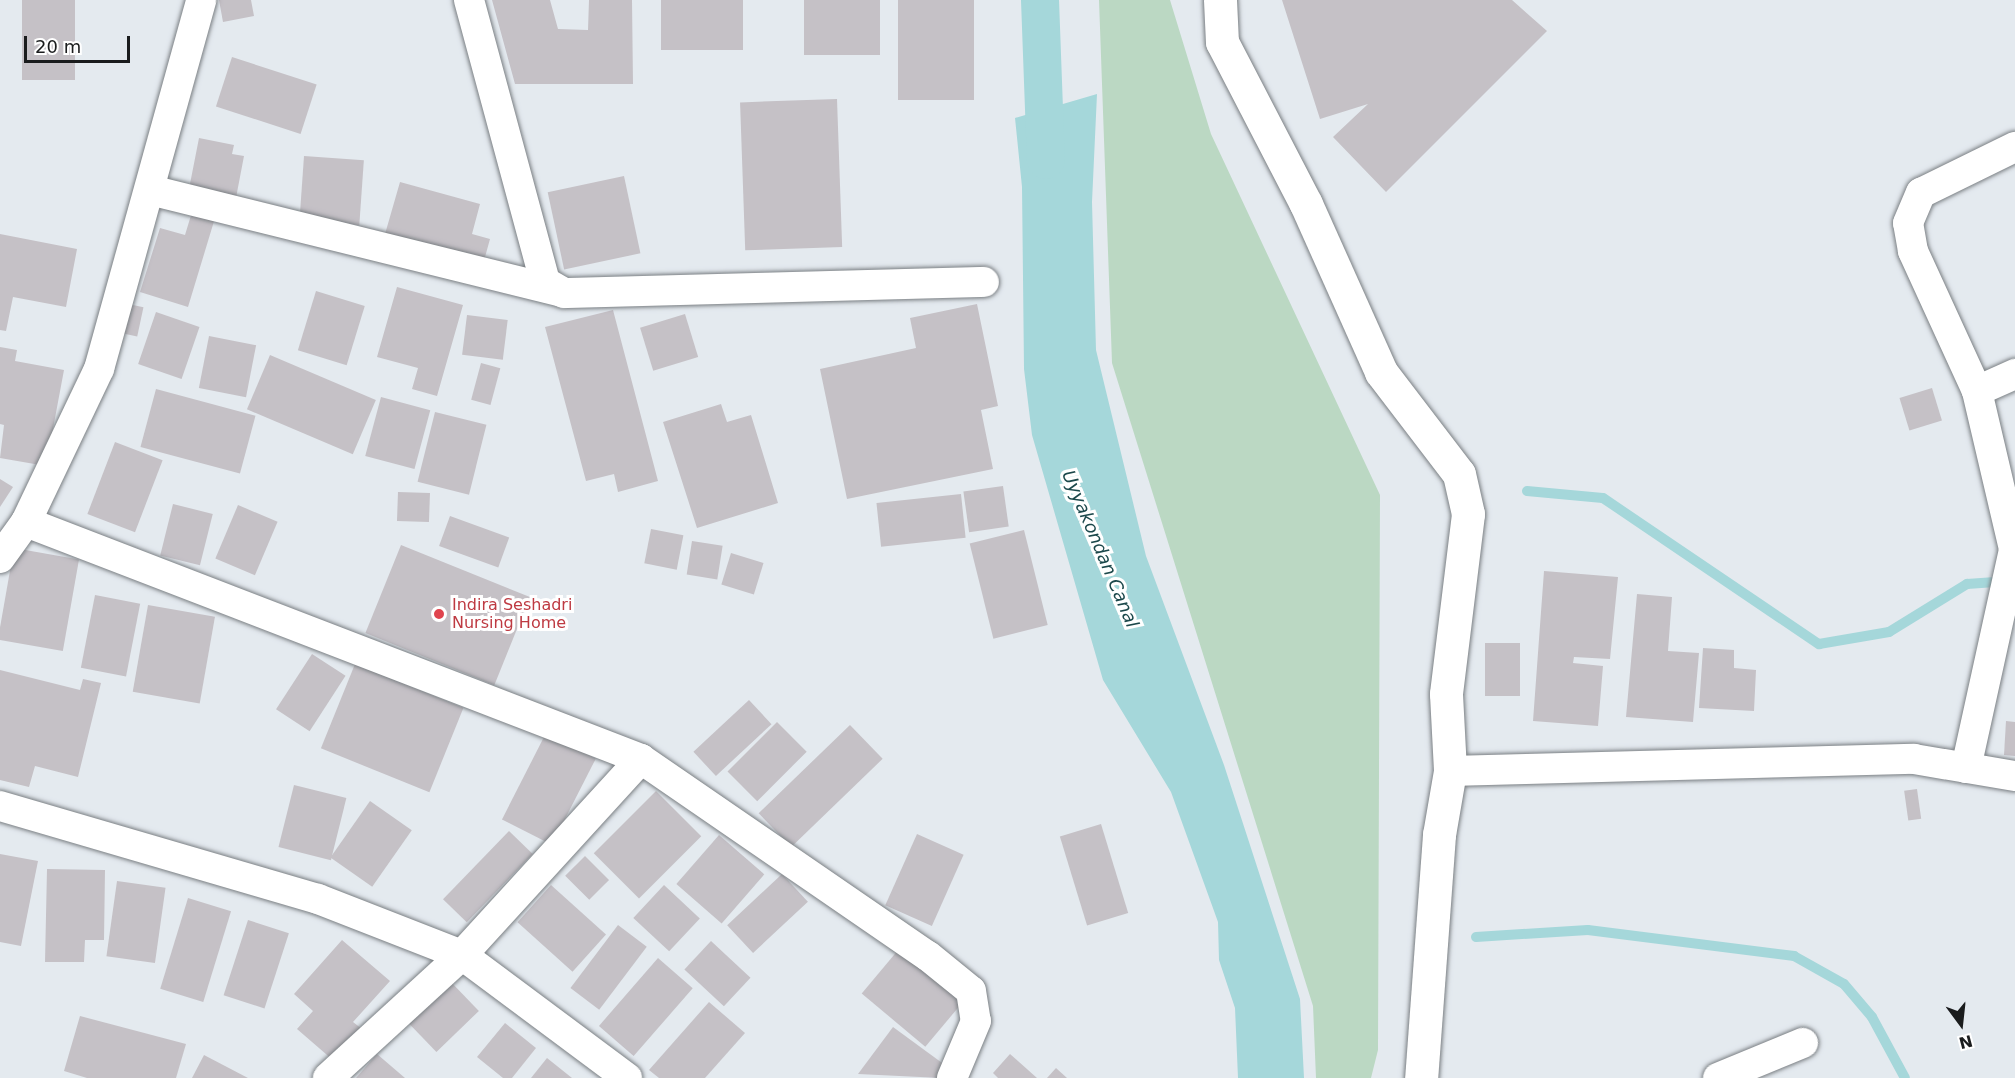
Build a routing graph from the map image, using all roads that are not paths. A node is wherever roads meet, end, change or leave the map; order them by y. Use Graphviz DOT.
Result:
graph roads {
  1 [pos="201,0"];
  2 [pos="469,0"];
  3 [pos="1220,0"];
  4 [pos="2015,147"];
  5 [pos="150,190"];
  6 [pos="984,282"];
  7 [pos="564,292"];
  8 [pos="2015,374"];
  9 [pos="1977,392"];
  10 [pos="26,522"];
  11 [pos="2014,549"];
  12 [pos="0,558"];
  13 [pos="641,759"];
  14 [pos="1966,768"];
  15 [pos="1450,771"];
  16 [pos="2015,776"];
  17 [pos="0,806"];
  18 [pos="462,955"];
  19 [pos="1803,1043"];
  20 [pos="328,1078"];
  21 [pos="627,1078"];
  22 [pos="952,1078"];
  23 [pos="1421,1078"];
  24 [pos="1718,1078"];
  1 -- 5 [label="street"];
  2 -- 7 [label="street"];
  3 -- 15 [label="street"];
  4 -- 9 [label="street"];
  5 -- 7 [label="street"];
  5 -- 10 [label="street"];
  6 -- 7 [label="street"];
  8 -- 9 [label="street"];
  9 -- 11 [label="street"];
  10 -- 12 [label="street"];
  10 -- 13 [label="street"];
  11 -- 14 [label="street"];
  13 -- 18 [label="street"];
  13 -- 22 [label="street"];
  14 -- 15 [label="street"];
  14 -- 16 [label="street"];
  15 -- 23 [label="street"];
  17 -- 18 [label="street"];
  18 -- 20 [label="street"];
  18 -- 21 [label="street"];
  19 -- 24 [label="street"];
}
